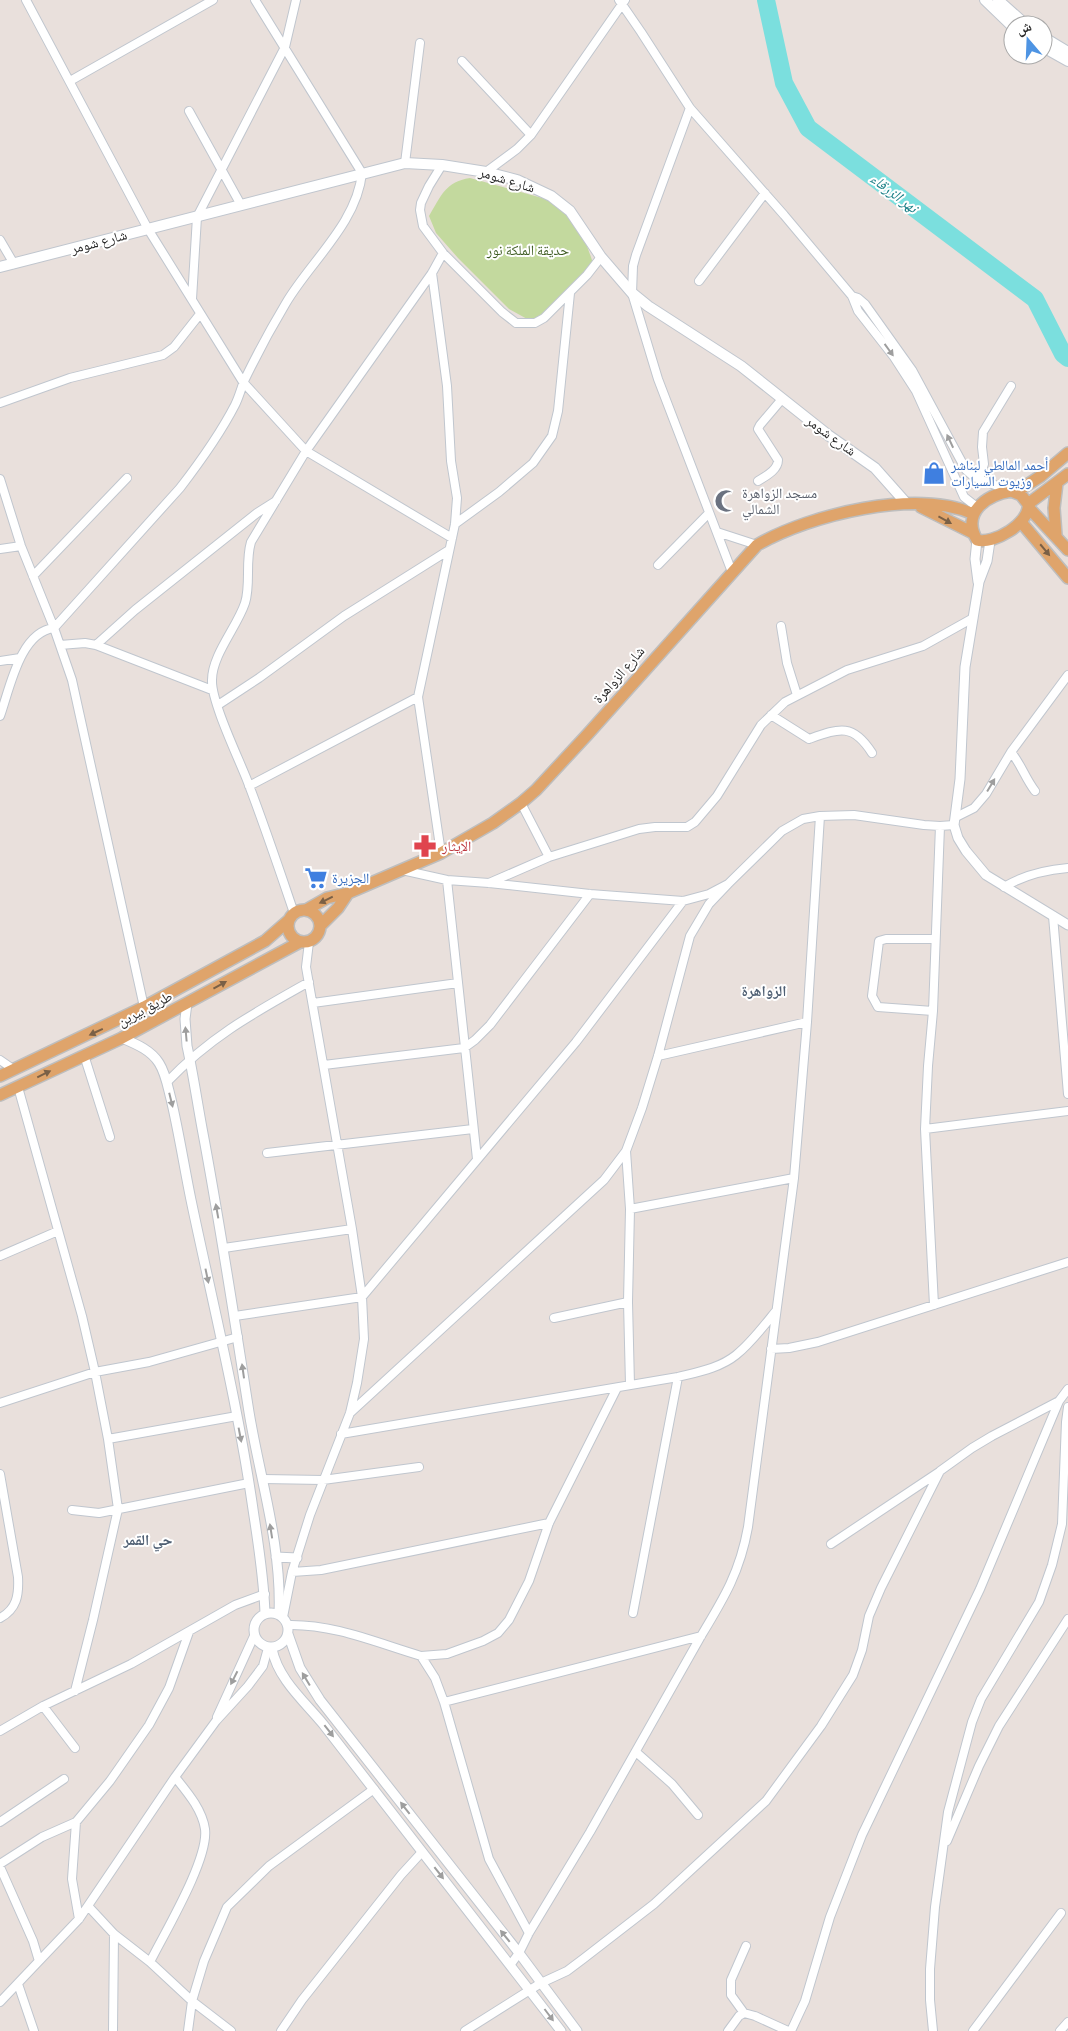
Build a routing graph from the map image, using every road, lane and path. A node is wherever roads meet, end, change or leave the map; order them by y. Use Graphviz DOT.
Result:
graph roads {
  1 [pos="26,0"];
  2 [pos="213,0"];
  3 [pos="255,0"];
  4 [pos="296,0"];
  5 [pos="985,0"];
  6 [pos="998,0"];
  7 [pos="622,2"];
  8 [pos="1015,15"];
  9 [pos="1003,17"];
  10 [pos="420,43"];
  11 [pos="1053,43"];
  12 [pos="286,48"];
  13 [pos="1068,52"];
  14 [pos="1053,53"];
  15 [pos="462,61"];
  16 [pos="1068,61"];
  17 [pos="70,81"];
  18 [pos="690,108"];
  19 [pos="189,110"];
  20 [pos="531,135"];
  21 [pos="405,163"];
  22 [pos="442,165"];
  23 [pos="220,169"];
  24 [pos="486,172"];
  25 [pos="362,173"];
  26 [pos="764,193"];
  27 [pos="241,205"];
  28 [pos="197,216"];
  29 [pos="148,229"];
  30 [pos="0,240"];
  31 [pos="443,253"];
  32 [pos="601,257"];
  33 [pos="14,264"];
  34 [pos="0,267"];
  35 [pos="432,273"];
  36 [pos="699,281"];
  37 [pos="632,292"];
  38 [pos="570,293"];
  39 [pos="852,296"];
  40 [pos="192,299"];
  41 [pos="200,314"];
  42 [pos="244,382"];
  43 [pos="1011,386"];
  44 [pos="782,400"];
  45 [pos="0,403"];
  46 [pos="306,451"];
  47 [pos="1068,453"];
  48 [pos="1068,474"];
  49 [pos="127,478"];
  50 [pos="0,479"];
  51 [pos="979,479"];
  52 [pos="758,482"];
  53 [pos="1057,483"];
  54 [pos="1013,492"];
  55 [pos="278,500"];
  56 [pos="913,504"];
  57 [pos="1029,506"];
  58 [pos="976,511"];
  59 [pos="710,513"];
  60 [pos="1021,522"];
  61 [pos="455,524"];
  62 [pos="717,532"];
  63 [pos="1056,535"];
  64 [pos="975,537"];
  65 [pos="452,538"];
  66 [pos="990,541"];
  67 [pos="757,545"];
  68 [pos="21,546"];
  69 [pos="0,549"];
  70 [pos="449,550"];
  71 [pos="1068,550"];
  72 [pos="658,565"];
  73 [pos="732,572"];
  74 [pos="32,576"];
  75 [pos="1068,578"];
  76 [pos="978,582"];
  77 [pos="973,618"];
  78 [pos="781,626"];
  79 [pos="54,628"];
  80 [pos="60,645"];
  81 [pos="96,645"];
  82 [pos="20,658"];
  83 [pos="0,662"];
  84 [pos="1068,675"];
  85 [pos="212,690"];
  86 [pos="797,695"];
  87 [pos="418,697"];
  88 [pos="218,705"];
  89 [pos="771,715"];
  90 [pos="0,716"];
  91 [pos="1011,752"];
  92 [pos="872,753"];
  93 [pos="249,786"];
  94 [pos="1034,791"];
  95 [pos="521,803"];
  96 [pos="820,816"];
  97 [pos="955,821"];
  98 [pos="940,826"];
  99 [pos="441,853"];
  100 [pos="549,857"];
  101 [pos="1068,868"];
  102 [pos="402,870"];
  103 [pos="447,880"];
  104 [pos="490,882"];
  105 [pos="728,884"];
  106 [pos="1004,887"];
  107 [pos="348,893"];
  108 [pos="590,894"];
  109 [pos="683,901"];
  110 [pos="306,910"];
  111 [pos="1053,916"];
  112 [pos="292,917"];
  113 [pos="321,925"];
  114 [pos="1068,925"];
  115 [pos="935,939"];
  116 [pos="304,942"];
  117 [pos="309,982"];
  118 [pos="458,983"];
  119 [pos="187,1003"];
  120 [pos="313,1003"];
  121 [pos="144,1007"];
  122 [pos="933,1011"];
  123 [pos="807,1022"];
  124 [pos="122,1038"];
  125 [pos="464,1048"];
  126 [pos="84,1055"];
  127 [pos="658,1056"];
  128 [pos="190,1058"];
  129 [pos="0,1060"];
  130 [pos="324,1066"];
  131 [pos="13,1069"];
  132 [pos="0,1076"];
  133 [pos="167,1082"];
  134 [pos="18,1087"];
  135 [pos="1068,1094"];
  136 [pos="0,1095"];
  137 [pos="1068,1111"];
  138 [pos="925,1128"];
  139 [pos="473,1130"];
  140 [pos="110,1137"];
  141 [pos="338,1144"];
  142 [pos="626,1151"];
  143 [pos="267,1153"];
  144 [pos="477,1159"];
  145 [pos="794,1178"];
  146 [pos="630,1209"];
  147 [pos="352,1229"];
  148 [pos="58,1231"];
  149 [pos="224,1248"];
  150 [pos="0,1256"];
  151 [pos="1068,1262"];
  152 [pos="362,1297"];
  153 [pos="628,1302"];
  154 [pos="934,1305"];
  155 [pos="776,1312"];
  156 [pos="235,1316"];
  157 [pos="554,1318"];
  158 [pos="238,1337"];
  159 [pos="222,1340"];
  160 [pos="771,1349"];
  161 [pos="95,1372"];
  162 [pos="678,1377"];
  163 [pos="630,1385"];
  164 [pos="617,1388"];
  165 [pos="1068,1389"];
  166 [pos="1059,1401"];
  167 [pos="0,1403"];
  168 [pos="1068,1407"];
  169 [pos="350,1413"];
  170 [pos="237,1416"];
  171 [pos="341,1434"];
  172 [pos="108,1439"];
  173 [pos="419,1467"];
  174 [pos="940,1471"];
  175 [pos="0,1474"];
  176 [pos="263,1479"];
  177 [pos="323,1480"];
  178 [pos="249,1483"];
  179 [pos="2,1502"];
  180 [pos="72,1510"];
  181 [pos="118,1510"];
  182 [pos="549,1524"];
  183 [pos="831,1544"];
  184 [pos="276,1557"];
  185 [pos="297,1558"];
  186 [pos="261,1566"];
  187 [pos="277,1567"];
  188 [pos="292,1572"];
  189 [pos="265,1594"];
  190 [pos="633,1613"];
  191 [pos="265,1614"];
  192 [pos="0,1618"];
  193 [pos="1068,1619"];
  194 [pos="284,1622"];
  195 [pos="189,1632"];
  196 [pos="254,1636"];
  197 [pos="701,1636"];
  198 [pos="270,1649"];
  199 [pos="421,1656"];
  200 [pos="74,1691"];
  201 [pos="444,1702"];
  202 [pos="43,1706"];
  203 [pos="216,1721"];
  204 [pos="0,1731"];
  205 [pos="75,1748"];
  206 [pos="636,1752"];
  207 [pos="175,1777"];
  208 [pos="64,1779"];
  209 [pos="374,1789"];
  210 [pos="698,1815"];
  211 [pos="0,1822"];
  212 [pos="76,1822"];
  213 [pos="944,1847"];
  214 [pos="422,1852"];
  215 [pos="0,1865"];
  216 [pos="88,1906"];
  217 [pos="1061,1913"];
  218 [pos="79,1919"];
  219 [pos="529,1933"];
  220 [pos="114,1934"];
  221 [pos="746,1946"];
  222 [pos="519,1953"];
  223 [pos="39,1961"];
  224 [pos="150,1962"];
  225 [pos="511,1964"];
  226 [pos="541,1983"];
  227 [pos="18,1984"];
  228 [pos="530,1990"];
  229 [pos="192,2001"];
  230 [pos="0,2002"];
  231 [pos="744,2013"];
  232 [pos="1068,2022"];
  233 [pos="34,2031"];
  234 [pos="113,2031"];
  235 [pos="188,2031"];
  236 [pos="230,2031"];
  237 [pos="281,2031"];
  238 [pos="465,2031"];
  239 [pos="561,2031"];
  240 [pos="577,2031"];
  241 [pos="728,2031"];
  242 [pos="790,2031"];
  243 [pos="934,2031"];
  244 [pos="972,2031"];
  245 [pos="1060,2031"];
  1 -- 17 [label="street"];
  2 -- 17 [label="street"];
  3 -- 12 [label="street"];
  4 -- 12 [label="street"];
  5 -- 9 [label="main road"];
  6 -- 8 [label="main road"];
  7 -- 18 [label="street"];
  7 -- 20 [label="street"];
  10 -- 21 [label="street"];
  11 -- 13 [label="main road"];
  12 -- 23 [label="street"];
  12 -- 25 [label="street"];
  14 -- 16 [label="main road"];
  15 -- 20 [label="street"];
  17 -- 29 [label="street"];
  18 -- 26 [label="street"];
  18 -- 37 [label="street"];
  19 -- 23 [label="street"];
  20 -- 24 [label="street"];
  21 -- 22 [label="main road, شارع شومر"];
  21 -- 25 [label="main road, شارع شومر"];
  22 -- 24 [label="main road, شارع شومر"];
  22 -- 31 [label="street"];
  23 -- 27 [label="street"];
  23 -- 28 [label="street"];
  24 -- 32 [label="main road, شارع شومر"];
  25 -- 27 [label="main road, شارع شومر"];
  25 -- 42 [label="street"];
  26 -- 36 [label="street"];
  26 -- 39 [label="street"];
  27 -- 28 [label="main road, شارع شومر"];
  28 -- 29 [label="main road, شارع شومر"];
  28 -- 40 [label="street"];
  29 -- 33 [label="main road, شارع شومر"];
  29 -- 40 [label="street"];
  30 -- 33 [label="street"];
  31 -- 35 [label="street"];
  31 -- 38 [label="street"];
  32 -- 37 [label="main road, شارع شومر"];
  32 -- 38 [label="street"];
  33 -- 34 [label="main road, شارع شومر"];
  35 -- 46 [label="street"];
  35 -- 61 [label="street"];
  37 -- 44 [label="main road, شارع شومر"];
  37 -- 59 [label="street"];
  38 -- 61 [label="street"];
  51 -- 39 [label="street, one-way"];
  39 -- 58 [label="street, one-way"];
  40 -- 41 [label="street"];
  41 -- 42 [label="street"];
  41 -- 45 [label="street"];
  42 -- 46 [label="street"];
  42 -- 79 [label="street"];
  43 -- 51 [label="street"];
  44 -- 52 [label="street"];
  44 -- 56 [label="main road, شارع شومر"];
  46 -- 55 [label="street"];
  46 -- 65 [label="street"];
  47 -- 54 [label="main road"];
  48 -- 53 [label="main road"];
  49 -- 74 [label="street"];
  50 -- 68 [label="street"];
  51 -- 54 [label="street"];
  53 -- 57 [label="main road"];
  53 -- 63 [label="main road"];
  54 -- 57 [label="main road"];
  54 -- 58 [label="main road"];
  55 -- 81 [label="street"];
  55 -- 85 [label="street"];
  56 -- 58 [label="main road, شارع الزواهرة"];
  56 -- 64 [label="main road, one-way"];
  56 -- 67 [label="main road, شارع الزواهرة"];
  57 -- 60 [label="main road"];
  57 -- 63 [label="main road"];
  58 -- 64 [label="main road"];
  59 -- 62 [label="street"];
  59 -- 72 [label="street"];
  60 -- 66 [label="main road"];
  60 -- 75 [label="main road, one-way"];
  61 -- 65 [label="street"];
  62 -- 67 [label="street"];
  62 -- 73 [label="street"];
  63 -- 71 [label="main road"];
  64 -- 66 [label="main road"];
  64 -- 76 [label="street"];
  65 -- 70 [label="street"];
  66 -- 76 [label="street"];
  67 -- 73 [label="main road, شارع الزواهرة"];
  68 -- 69 [label="street"];
  68 -- 74 [label="street"];
  70 -- 87 [label="street"];
  70 -- 88 [label="street"];
  73 -- 95 [label="main road, شارع الزواهرة"];
  74 -- 79 [label="street"];
  76 -- 77 [label="street"];
  77 -- 86 [label="street"];
  77 -- 97 [label="street"];
  78 -- 86 [label="street"];
  79 -- 80 [label="street"];
  79 -- 82 [label="street"];
  80 -- 81 [label="street"];
  80 -- 121 [label="street"];
  81 -- 85 [label="street"];
  82 -- 83 [label="street"];
  82 -- 90 [label="street"];
  84 -- 91 [label="street"];
  85 -- 88 [label="street"];
  86 -- 89 [label="street"];
  87 -- 93 [label="street"];
  87 -- 99 [label="street"];
  88 -- 93 [label="street"];
  89 -- 92 [label="street"];
  89 -- 100 [label="street"];
  91 -- 94 [label="street"];
  97 -- 91 [label="street, one-way"];
  93 -- 112 [label="street"];
  95 -- 99 [label="main road, شارع الزواهرة"];
  95 -- 100 [label="street"];
  96 -- 98 [label="street"];
  96 -- 105 [label="street"];
  96 -- 123 [label="street"];
  97 -- 98 [label="street"];
  97 -- 106 [label="street"];
  98 -- 115 [label="street"];
  99 -- 102 [label="main road, شارع الزواهرة"];
  100 -- 104 [label="street"];
  101 -- 106 [label="street"];
  102 -- 103 [label="street"];
  102 -- 107 [label="main road, شارع الزواهرة"];
  103 -- 104 [label="street"];
  103 -- 118 [label="street"];
  104 -- 108 [label="street"];
  105 -- 109 [label="street"];
  105 -- 127 [label="street"];
  106 -- 111 [label="street"];
  107 -- 110 [label="main road, شارع الزواهرة, one-way"];
  107 -- 113 [label="main road"];
  108 -- 109 [label="street"];
  108 -- 125 [label="street"];
  109 -- 144 [label="street"];
  110 -- 112 [label="main road"];
  110 -- 113 [label="main road"];
  111 -- 114 [label="street"];
  111 -- 135 [label="street"];
  112 -- 116 [label="main road"];
  112 -- 121 [label="main road, طريق بيرين"];
  113 -- 116 [label="main road"];
  115 -- 122 [label="street"];
  115 -- 122 [label="street"];
  116 -- 117 [label="street"];
  119 -- 116 [label="main road, طريق بيرين, one-way"];
  117 -- 120 [label="street"];
  117 -- 128 [label="street"];
  118 -- 120 [label="street"];
  118 -- 125 [label="street"];
  119 -- 124 [label="main road, طريق بيرين"];
  128 -- 119 [label="street, one-way"];
  120 -- 130 [label="street"];
  121 -- 131 [label="main road, طريق بيرين, one-way"];
  122 -- 138 [label="street"];
  123 -- 127 [label="street"];
  123 -- 145 [label="street"];
  124 -- 126 [label="main road, طريق بيرين"];
  124 -- 133 [label="street"];
  125 -- 130 [label="street"];
  125 -- 139 [label="street"];
  134 -- 126 [label="main road, طريق بيرين, one-way"];
  126 -- 140 [label="street"];
  127 -- 142 [label="street"];
  128 -- 133 [label="street"];
  149 -- 128 [label="street, one-way"];
  129 -- 131 [label="street"];
  130 -- 141 [label="street"];
  131 -- 132 [label="main road, طريق بيرين"];
  133 -- 159 [label="street, one-way"];
  134 -- 136 [label="main road, طريق بيرين"];
  134 -- 148 [label="street"];
  137 -- 138 [label="street"];
  138 -- 154 [label="street"];
  139 -- 141 [label="street"];
  139 -- 144 [label="street"];
  141 -- 143 [label="street"];
  141 -- 147 [label="street"];
  142 -- 146 [label="street"];
  142 -- 169 [label="street"];
  144 -- 152 [label="street"];
  145 -- 146 [label="street"];
  145 -- 155 [label="street"];
  146 -- 153 [label="street"];
  147 -- 149 [label="street"];
  147 -- 152 [label="street"];
  148 -- 150 [label="street"];
  148 -- 161 [label="street"];
  149 -- 156 [label="street"];
  151 -- 154 [label="street"];
  152 -- 156 [label="street"];
  152 -- 169 [label="street"];
  153 -- 157 [label="street"];
  153 -- 163 [label="street"];
  154 -- 160 [label="street"];
  155 -- 160 [label="street"];
  155 -- 162 [label="street"];
  156 -- 158 [label="street"];
  158 -- 159 [label="street"];
  176 -- 158 [label="street, one-way"];
  159 -- 161 [label="street"];
  159 -- 170 [label="street"];
  160 -- 197 [label="street"];
  161 -- 167 [label="street"];
  161 -- 172 [label="street"];
  162 -- 163 [label="street"];
  162 -- 190 [label="street"];
  163 -- 164 [label="street"];
  164 -- 171 [label="street"];
  164 -- 182 [label="street"];
  165 -- 166 [label="street"];
  166 -- 174 [label="street"];
  166 -- 242 [label="street"];
  168 -- 213 [label="street"];
  169 -- 171 [label="street"];
  170 -- 172 [label="street"];
  170 -- 178 [label="street, one-way"];
  171 -- 177 [label="street"];
  172 -- 181 [label="street"];
  173 -- 177 [label="street"];
  174 -- 183 [label="street"];
  174 -- 226 [label="street"];
  175 -- 179 [label="street"];
  176 -- 177 [label="street"];
  184 -- 176 [label="street, one-way"];
  177 -- 185 [label="street"];
  178 -- 181 [label="street"];
  178 -- 186 [label="street"];
  179 -- 192 [label="street"];
  180 -- 181 [label="street"];
  181 -- 200 [label="street"];
  182 -- 188 [label="street"];
  182 -- 199 [label="street"];
  184 -- 185 [label="street"];
  184 -- 187 [label="street"];
  185 -- 188 [label="street"];
  186 -- 187 [label="street"];
  186 -- 189 [label="street"];
  187 -- 194 [label="street"];
  188 -- 194 [label="street"];
  189 -- 191 [label="street"];
  189 -- 195 [label="street"];
  191 -- 194 [label="street"];
  191 -- 196 [label="street"];
  193 -- 213 [label="street"];
  194 -- 198 [label="street"];
  194 -- 199 [label="street"];
  222 -- 194 [label="street, one-way"];
  195 -- 200 [label="street"];
  195 -- 212 [label="street"];
  196 -- 198 [label="street"];
  196 -- 203 [label="street, one-way"];
  197 -- 201 [label="street"];
  197 -- 206 [label="street"];
  198 -- 203 [label="street"];
  198 -- 209 [label="street, one-way"];
  199 -- 201 [label="street"];
  200 -- 202 [label="street"];
  201 -- 219 [label="street"];
  202 -- 204 [label="street"];
  202 -- 205 [label="street"];
  203 -- 207 [label="street"];
  206 -- 210 [label="street"];
  206 -- 219 [label="street"];
  207 -- 216 [label="street"];
  207 -- 224 [label="street"];
  208 -- 211 [label="street"];
  209 -- 214 [label="street"];
  209 -- 229 [label="street"];
  212 -- 215 [label="street"];
  212 -- 218 [label="street"];
  213 -- 243 [label="street"];
  214 -- 225 [label="street, one-way"];
  214 -- 237 [label="street"];
  215 -- 223 [label="street"];
  216 -- 218 [label="street"];
  216 -- 220 [label="street"];
  217 -- 244 [label="street"];
  218 -- 223 [label="street"];
  219 -- 222 [label="street"];
  220 -- 224 [label="street"];
  220 -- 234 [label="street"];
  221 -- 231 [label="street"];
  222 -- 225 [label="street"];
  222 -- 226 [label="street"];
  223 -- 227 [label="street"];
  224 -- 229 [label="street"];
  225 -- 228 [label="street"];
  226 -- 228 [label="street"];
  226 -- 240 [label="street"];
  227 -- 230 [label="street"];
  227 -- 233 [label="street"];
  228 -- 238 [label="street"];
  228 -- 239 [label="street, one-way"];
  229 -- 235 [label="street"];
  229 -- 236 [label="street"];
  231 -- 241 [label="street"];
  231 -- 242 [label="street"];
  232 -- 245 [label="street"];
}
